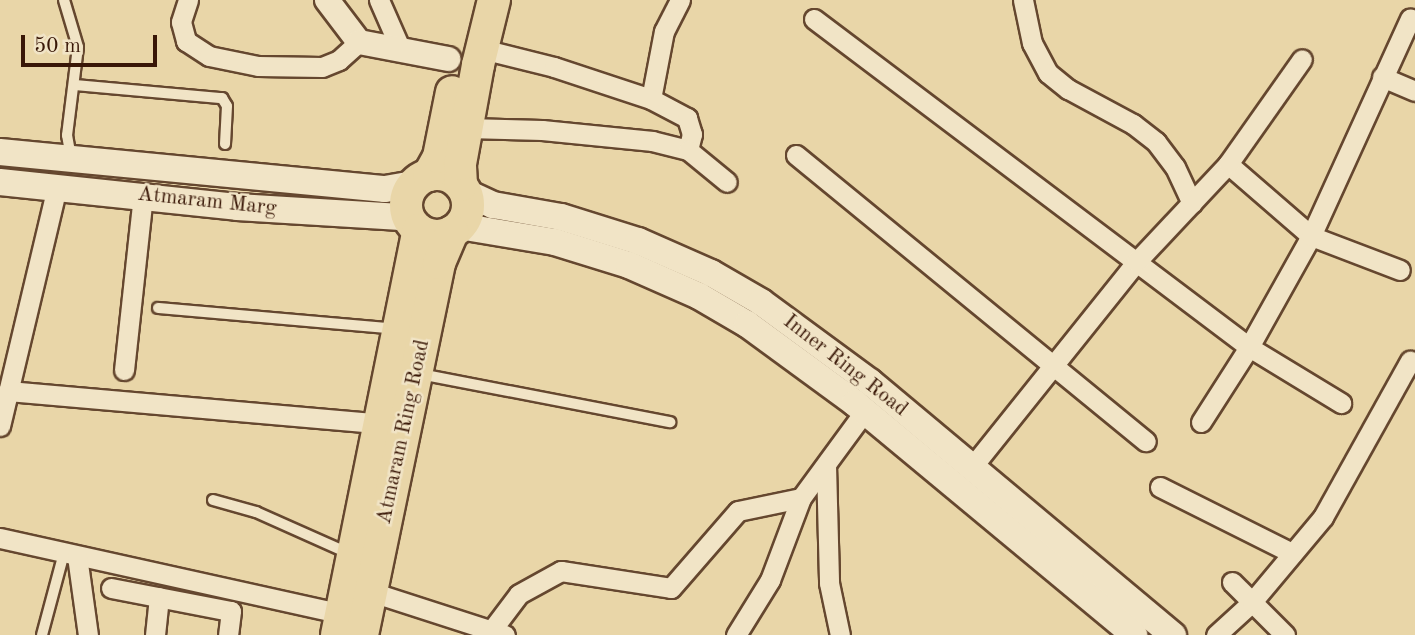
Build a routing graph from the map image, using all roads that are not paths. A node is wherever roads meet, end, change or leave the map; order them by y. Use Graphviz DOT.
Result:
graph roads {
  1 [pos="64,0"];
  2 [pos="188,0"];
  3 [pos="327,0"];
  4 [pos="379,0"];
  5 [pos="477,0"];
  6 [pos="494,0"];
  7 [pos="680,0"];
  8 [pos="1023,0"];
  9 [pos="814,19"];
  10 [pos="1410,19"];
  11 [pos="359,42"];
  12 [pos="482,48"];
  13 [pos="401,50"];
  14 [pos="448,59"];
  15 [pos="1302,59"];
  16 [pos="1382,77"];
  17 [pos="75,85"];
  18 [pos="1415,91"];
  19 [pos="651,99"];
  20 [pos="467,128"];
  21 [pos="225,144"];
  22 [pos="688,150"];
  23 [pos="0,152"];
  24 [pos="796,155"];
  25 [pos="71,158"];
  26 [pos="1228,164"];
  27 [pos="421,179"];
  28 [pos="0,182"];
  29 [pos="726,182"];
  30 [pos="57,187"];
  31 [pos="463,189"];
  32 [pos="143,196"];
  33 [pos="1192,203"];
  34 [pos="416,227"];
  35 [pos="456,229"];
  36 [pos="1311,236"];
  37 [pos="1136,262"];
  38 [pos="1400,270"];
  39 [pos="158,309"];
  40 [pos="400,329"];
  41 [pos="9,347"];
  42 [pos="1249,347"];
  43 [pos="1410,361"];
  44 [pos="1055,367"];
  45 [pos="124,370"];
  46 [pos="416,373"];
  47 [pos="8,391"];
  48 [pos="1341,403"];
  49 [pos="865,411"];
  50 [pos="670,422"];
  51 [pos="1201,422"];
  52 [pos="373,423"];
  53 [pos="0,426"];
  54 [pos="1146,441"];
  55 [pos="826,465"];
  56 [pos="972,467"];
  57 [pos="1160,487"];
  58 [pos="801,498"];
  59 [pos="214,500"];
  60 [pos="0,538"];
  61 [pos="346,552"];
  62 [pos="1292,553"];
  63 [pos="70,554"];
  64 [pos="1232,582"];
  65 [pos="111,588"];
  66 [pos="384,596"];
  67 [pos="159,597"];
  68 [pos="1252,602"];
  69 [pos="335,623"];
  70 [pos="494,634"];
  71 [pos="42,635"];
  72 [pos="88,635"];
  73 [pos="155,635"];
  74 [pos="228,635"];
  75 [pos="362,635"];
  76 [pos="736,635"];
  77 [pos="840,635"];
  78 [pos="1134,635"];
  79 [pos="1173,635"];
  80 [pos="1216,635"];
  81 [pos="1285,635"];
  1 -- 17 [label="lane"];
  2 -- 11 [label="street"];
  3 -- 11 [label="street"];
  4 -- 13 [label="street"];
  5 -- 27 [label="highway"];
  6 -- 12 [label="highway"];
  7 -- 19 [label="street"];
  8 -- 33 [label="street"];
  9 -- 37 [label="street"];
  10 -- 16 [label="street"];
  11 -- 13 [label="street"];
  12 -- 19 [label="street"];
  12 -- 20 [label="highway"];
  13 -- 14 [label="street"];
  15 -- 26 [label="street"];
  16 -- 18 [label="street"];
  16 -- 36 [label="street"];
  17 -- 21 [label="lane"];
  17 -- 25 [label="lane"];
  19 -- 22 [label="street"];
  20 -- 22 [label="street"];
  20 -- 31 [label="highway"];
  22 -- 29 [label="street"];
  23 -- 25 [label="main road, Atmaram Marg"];
  24 -- 44 [label="street"];
  25 -- 27 [label="main road, Atmaram Marg"];
  26 -- 33 [label="street"];
  26 -- 36 [label="street"];
  27 -- 31 [label="highway"];
  27 -- 34 [label="highway"];
  28 -- 30 [label="main road, Atmaram Marg"];
  30 -- 32 [label="main road, Atmaram Marg"];
  30 -- 41 [label="street"];
  31 -- 35 [label="highway"];
  31 -- 56 [label="main road, Inner Ring Road"];
  32 -- 34 [label="main road, Atmaram Marg"];
  32 -- 45 [label="street"];
  33 -- 37 [label="street"];
  34 -- 35 [label="highway"];
  34 -- 40 [label="highway, Atmaram Ring Road"];
  35 -- 46 [label="highway, Atmaram Ring Road"];
  35 -- 49 [label="main road, Inner Ring Road"];
  36 -- 38 [label="street"];
  36 -- 42 [label="street"];
  37 -- 42 [label="street"];
  37 -- 44 [label="street"];
  39 -- 40 [label="lane"];
  40 -- 69 [label="highway, Atmaram Ring Road"];
  41 -- 47 [label="street"];
  42 -- 48 [label="street"];
  42 -- 51 [label="street"];
  43 -- 62 [label="street"];
  44 -- 54 [label="street"];
  44 -- 56 [label="street"];
  46 -- 50 [label="lane"];
  46 -- 75 [label="highway, Atmaram Ring Road"];
  47 -- 52 [label="street"];
  47 -- 53 [label="street"];
  49 -- 55 [label="street"];
  49 -- 78 [label="main road, Inner Ring Road"];
  55 -- 58 [label="street"];
  55 -- 77 [label="street"];
  56 -- 79 [label="main road, Inner Ring Road"];
  57 -- 62 [label="street"];
  58 -- 70 [label="street"];
  58 -- 76 [label="street"];
  59 -- 61 [label="lane"];
  60 -- 63 [label="street"];
  62 -- 68 [label="street"];
  63 -- 69 [label="street"];
  63 -- 71 [label="lane"];
  63 -- 72 [label="street"];
  64 -- 68 [label="street"];
  65 -- 67 [label="street"];
  66 -- 70 [label="street"];
  67 -- 73 [label="street"];
  67 -- 74 [label="street"];
  68 -- 80 [label="street"];
  68 -- 81 [label="street"];
}
